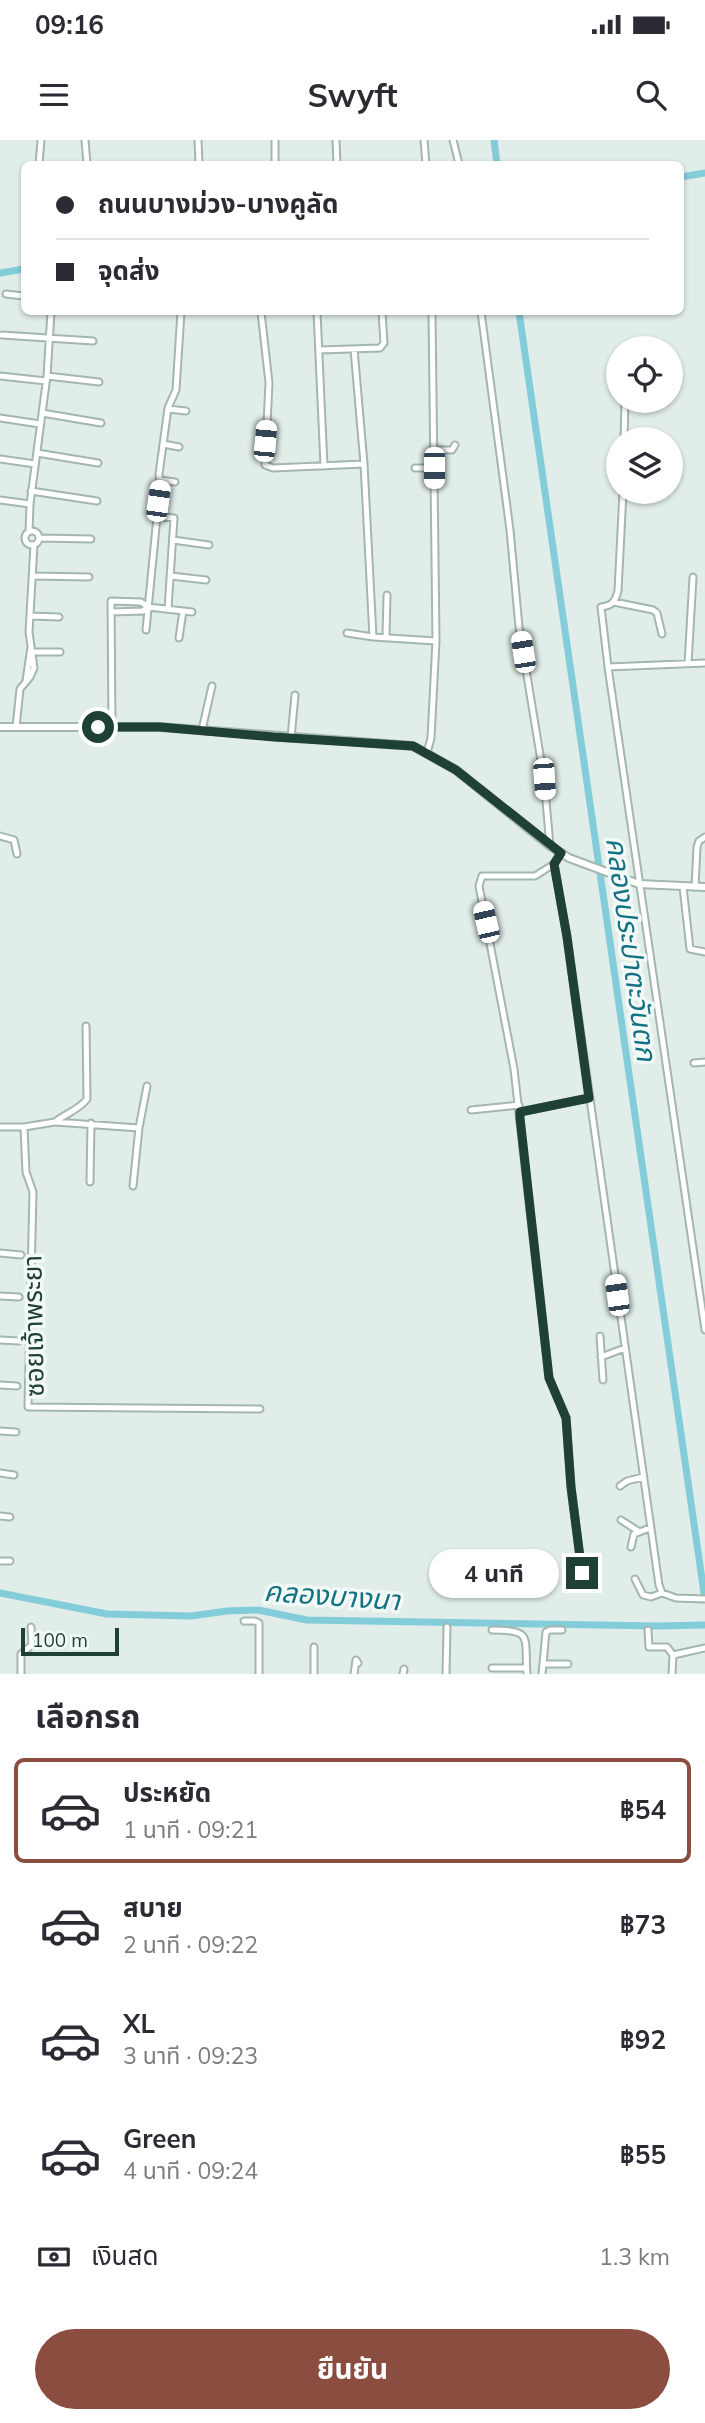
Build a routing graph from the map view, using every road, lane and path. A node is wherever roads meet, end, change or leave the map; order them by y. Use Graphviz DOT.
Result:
graph roads {
  1 [pos="41,140"];
  2 [pos="85,140"];
  3 [pos="198,140"];
  4 [pos="275,140"];
  5 [pos="336,140"];
  6 [pos="424,140"];
  7 [pos="453,140"];
  8 [pos="39,161"];
  9 [pos="87,161"];
  10 [pos="199,161"];
  11 [pos="275,161"];
  12 [pos="337,161"];
  13 [pos="426,161"];
  14 [pos="458,161"];
  15 [pos="6,294"];
  16 [pos="21,296"];
  17 [pos="51,315"];
  18 [pos="181,315"];
  19 [pos="261,315"];
  20 [pos="317,315"];
  21 [pos="382,315"];
  22 [pos="432,315"];
  23 [pos="481,315"];
  24 [pos="2,335"];
  25 [pos="49,338"];
  26 [pos="93,341"];
  27 [pos="354,349"];
  28 [pos="319,350"];
  29 [pos="0,376"];
  30 [pos="47,378"];
  31 [pos="99,382"];
  32 [pos="168,410"];
  33 [pos="186,411"];
  34 [pos="42,413"];
  35 [pos="0,418"];
  36 [pos="101,423"];
  37 [pos="40,424"];
  38 [pos="163,444"];
  39 [pos="455,445"];
  40 [pos="179,447"];
  41 [pos="434,450"];
  42 [pos="37,453"];
  43 [pos="0,459"];
  44 [pos="98,463"];
  45 [pos="35,464"];
  46 [pos="364,464"];
  47 [pos="324,466"];
  48 [pos="415,468"];
  49 [pos="434,468"];
  50 [pos="160,480"];
  51 [pos="175,482"];
  52 [pos="31,491"];
  53 [pos="0,500"];
  54 [pos="97,501"];
  55 [pos="30,504"];
  56 [pos="622,504"];
  57 [pos="156,516"];
  58 [pos="29,532"];
  59 [pos="39,537"];
  60 [pos="92,539"];
  61 [pos="173,540"];
  62 [pos="34,545"];
  63 [pos="209,545"];
  64 [pos="33,576"];
  65 [pos="171,576"];
  66 [pos="89,577"];
  67 [pos="693,577"];
  68 [pos="206,580"];
  69 [pos="387,595"];
  70 [pos="614,602"];
  71 [pos="148,607"];
  72 [pos="168,609"];
  73 [pos="183,611"];
  74 [pos="111,612"];
  75 [pos="192,612"];
  76 [pos="31,616"];
  77 [pos="60,617"];
  78 [pos="146,630"];
  79 [pos="347,633"];
  80 [pos="662,634"];
  81 [pos="373,637"];
  82 [pos="179,638"];
  83 [pos="386,638"];
  84 [pos="436,641"];
  85 [pos="31,651"];
  86 [pos="60,652"];
  87 [pos="705,663"];
  88 [pos="688,664"];
  89 [pos="608,667"];
  90 [pos="212,686"];
  91 [pos="295,695"];
  92 [pos="0,727"];
  93 [pos="16,727"];
  94 [pos="112,727"];
  95 [pos="202,730"];
  96 [pos="291,738"];
  97 [pos="427,752"];
  98 [pos="0,836"];
  99 [pos="705,837"];
  100 [pos="550,846"];
  101 [pos="561,853"];
  102 [pos="17,854"];
  103 [pos="554,864"];
  104 [pos="636,883"];
  105 [pos="682,887"];
  106 [pos="695,887"];
  107 [pos="705,887"];
  108 [pos="705,952"];
  109 [pos="86,1026"];
  110 [pos="705,1062"];
  111 [pos="694,1063"];
  112 [pos="146,1086"];
  113 [pos="589,1098"];
  114 [pos="520,1108"];
  115 [pos="471,1110"];
  116 [pos="55,1122"];
  117 [pos="91,1123"];
  118 [pos="0,1127"];
  119 [pos="24,1127"];
  120 [pos="139,1128"];
  121 [pos="90,1182"];
  122 [pos="133,1186"];
  123 [pos="0,1253"];
  124 [pos="20,1255"];
  125 [pos="0,1296"];
  126 [pos="19,1297"];
  127 [pos="705,1330"];
  128 [pos="600,1336"];
  129 [pos="0,1340"];
  130 [pos="19,1341"];
  131 [pos="625,1348"];
  132 [pos="601,1357"];
  133 [pos="603,1380"];
  134 [pos="0,1385"];
  135 [pos="18,1386"];
  136 [pos="260,1409"];
  137 [pos="0,1431"];
  138 [pos="16,1432"];
  139 [pos="0,1473"];
  140 [pos="14,1475"];
  141 [pos="643,1477"];
  142 [pos="620,1486"];
  143 [pos="0,1516"];
  144 [pos="10,1517"];
  145 [pos="621,1520"];
  146 [pos="650,1528"];
  147 [pos="638,1531"];
  148 [pos="631,1547"];
  149 [pos="0,1561"];
  150 [pos="10,1561"];
  151 [pos="582,1573"];
  152 [pos="635,1579"];
  153 [pos="662,1592"];
  154 [pos="705,1599"];
  155 [pos="244,1621"];
  156 [pos="447,1626"];
  157 [pos="31,1627"];
  158 [pos="492,1630"];
  159 [pos="562,1630"];
  160 [pos="648,1630"];
  161 [pos="314,1647"];
  162 [pos="705,1647"];
  163 [pos="673,1655"];
  164 [pos="543,1664"];
  165 [pos="568,1664"];
  166 [pos="492,1668"];
  167 [pos="527,1671"];
  168 [pos="21,1674"];
  169 [pos="259,1674"];
  170 [pos="314,1674"];
  171 [pos="446,1674"];
  172 [pos="542,1674"];
  173 [pos="672,1674"];
  1 -- 8 [label="street"];
  2 -- 9 [label="street"];
  3 -- 10 [label="street"];
  4 -- 11 [label="street"];
  5 -- 12 [label="street"];
  6 -- 13 [label="street"];
  7 -- 14 [label="street"];
  15 -- 16 [label="street"];
  17 -- 25 [label="street"];
  18 -- 32 [label="street"];
  19 -- 47 [label="street"];
  20 -- 28 [label="street"];
  21 -- 27 [label="street"];
  22 -- 41 [label="street"];
  23 -- 100 [label="street"];
  24 -- 25 [label="street"];
  25 -- 26 [label="street"];
  25 -- 30 [label="street"];
  27 -- 28 [label="street"];
  27 -- 46 [label="street"];
  28 -- 47 [label="street"];
  29 -- 30 [label="street"];
  30 -- 31 [label="street"];
  30 -- 34 [label="street"];
  32 -- 33 [label="street"];
  32 -- 38 [label="street"];
  34 -- 36 [label="street"];
  34 -- 37 [label="street"];
  35 -- 37 [label="street"];
  37 -- 42 [label="street"];
  38 -- 40 [label="street"];
  38 -- 50 [label="street"];
  39 -- 41 [label="street"];
  41 -- 49 [label="street"];
  42 -- 44 [label="street"];
  42 -- 45 [label="street"];
  43 -- 45 [label="street"];
  45 -- 52 [label="street"];
  46 -- 47 [label="street"];
  46 -- 81 [label="street"];
  48 -- 49 [label="street"];
  49 -- 84 [label="street"];
  50 -- 51 [label="street"];
  50 -- 57 [label="street"];
  52 -- 54 [label="street"];
  52 -- 55 [label="street"];
  53 -- 55 [label="street"];
  55 -- 58 [label="street"];
  56 -- 70 [label="street"];
  57 -- 61 [label="street"];
  57 -- 71 [label="street"];
  58 -- 59 [label="street"];
  58 -- 62 [label="street"];
  59 -- 60 [label="street"];
  59 -- 62 [label="street"];
  61 -- 63 [label="street"];
  61 -- 65 [label="street"];
  62 -- 64 [label="street"];
  64 -- 66 [label="street"];
  64 -- 76 [label="street"];
  65 -- 68 [label="street"];
  65 -- 72 [label="street"];
  67 -- 88 [label="street"];
  69 -- 83 [label="street"];
  70 -- 80 [label="street"];
  70 -- 89 [label="street"];
  71 -- 72 [label="street"];
  71 -- 74 [label="street"];
  71 -- 74 [label="street"];
  71 -- 78 [label="street"];
  72 -- 73 [label="street"];
  73 -- 75 [label="street"];
  73 -- 82 [label="street"];
  74 -- 94 [label="street"];
  76 -- 77 [label="street"];
  76 -- 85 [label="street"];
  79 -- 81 [label="street"];
  81 -- 83 [label="street"];
  83 -- 84 [label="street"];
  84 -- 97 [label="street"];
  85 -- 86 [label="street"];
  85 -- 93 [label="street"];
  87 -- 88 [label="street"];
  88 -- 89 [label="street"];
  89 -- 104 [label="street"];
  90 -- 95 [label="street"];
  91 -- 96 [label="street"];
  92 -- 93 [label="street"];
  93 -- 94 [label="street"];
  94 -- 95 [label="street"];
  95 -- 96 [label="street"];
  96 -- 97 [label="street"];
  97 -- 100 [label="street"];
  98 -- 102 [label="street"];
  99 -- 106 [label="street"];
  100 -- 101 [label="street"];
  101 -- 103 [label="street"];
  101 -- 104 [label="street"];
  103 -- 113 [label="street"];
  103 -- 114 [label="street"];
  104 -- 105 [label="street"];
  104 -- 127 [label="street"];
  105 -- 106 [label="street"];
  105 -- 108 [label="street"];
  106 -- 107 [label="street"];
  109 -- 116 [label="street"];
  110 -- 111 [label="street"];
  112 -- 120 [label="street"];
  113 -- 114 [label="street"];
  113 -- 131 [label="street"];
  114 -- 115 [label="street"];
  114 -- 151 [label="street"];
  116 -- 117 [label="street"];
  116 -- 119 [label="street"];
  117 -- 120 [label="street"];
  117 -- 121 [label="street"];
  118 -- 119 [label="street"];
  119 -- 136 [label="street, ซอยเจ้าพระยา"];
  120 -- 122 [label="street"];
  123 -- 124 [label="street"];
  125 -- 126 [label="street"];
  128 -- 132 [label="street"];
  129 -- 130 [label="street"];
  131 -- 132 [label="street"];
  131 -- 141 [label="street"];
  132 -- 133 [label="street"];
  134 -- 135 [label="street"];
  137 -- 138 [label="street"];
  139 -- 140 [label="street"];
  141 -- 142 [label="street"];
  141 -- 146 [label="street"];
  143 -- 144 [label="street"];
  145 -- 147 [label="street"];
  146 -- 147 [label="street"];
  146 -- 153 [label="street"];
  147 -- 148 [label="street"];
  149 -- 150 [label="street"];
  152 -- 153 [label="street"];
  153 -- 154 [label="street"];
  155 -- 169 [label="street"];
  156 -- 171 [label="street"];
  157 -- 168 [label="street"];
  158 -- 167 [label="street"];
  159 -- 164 [label="street"];
  160 -- 163 [label="street"];
  161 -- 170 [label="street"];
  162 -- 163 [label="street"];
  163 -- 173 [label="street"];
  164 -- 165 [label="street"];
  164 -- 172 [label="street"];
  166 -- 167 [label="street"];
}
